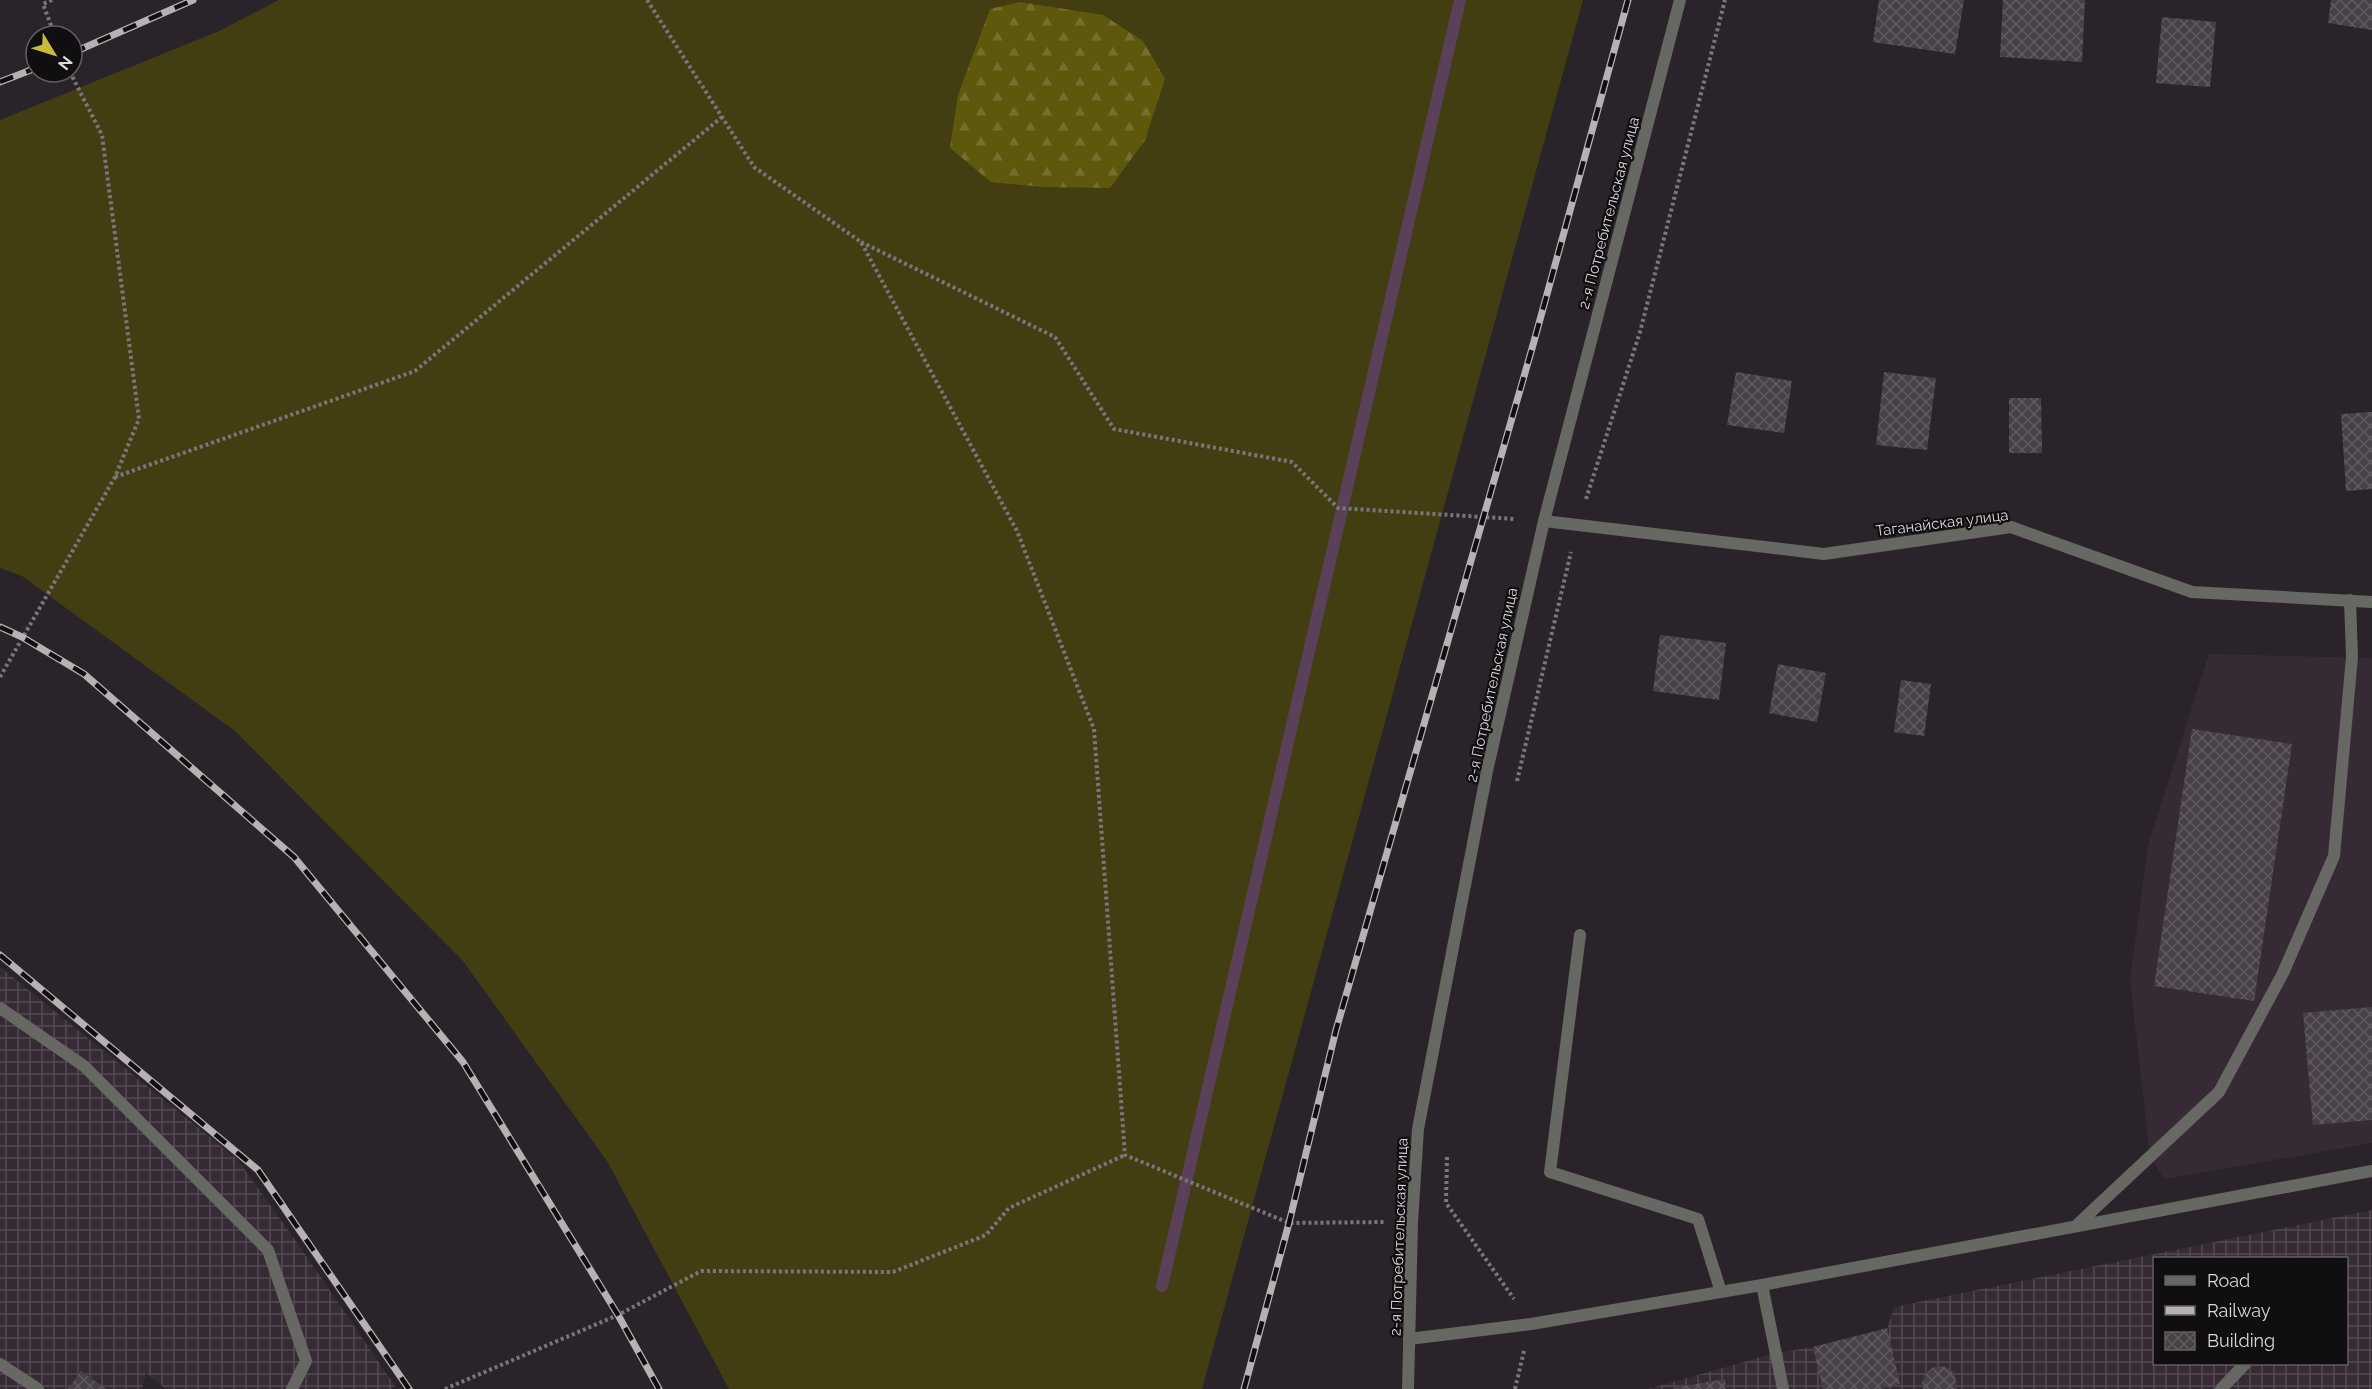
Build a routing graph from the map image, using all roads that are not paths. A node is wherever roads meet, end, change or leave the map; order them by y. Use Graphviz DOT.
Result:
graph roads {
  1 [pos="1680,0"];
  2 [pos="1544,521"];
  3 [pos="2350,600"];
  4 [pos="2372,602"];
  5 [pos="1580,935"];
  6 [pos="0,1008"];
  7 [pos="2372,1171"];
  8 [pos="2077,1224"];
  9 [pos="1762,1285"];
  10 [pos="1722,1292"];
  11 [pos="1409,1339"];
  12 [pos="0,1364"];
  13 [pos="2244,1365"];
  14 [pos="38,1389"];
  15 [pos="292,1389"];
  16 [pos="1408,1389"];
  17 [pos="1783,1389"];
  18 [pos="2221,1389"];
  1 -- 2 [label="street, 2-я Потребительская улица"];
  2 -- 3 [label="street, Таганайская улица"];
  2 -- 11 [label="street, 2-я Потребительская улица"];
  3 -- 4 [label="street, Таганайская улица"];
  3 -- 8 [label="street"];
  5 -- 10 [label="street"];
  6 -- 15 [label="street"];
  7 -- 8 [label="street"];
  8 -- 9 [label="street"];
  9 -- 10 [label="street"];
  9 -- 17 [label="street"];
  10 -- 11 [label="street"];
  11 -- 16 [label="street, 2-я Потребительская улица"];
  12 -- 14 [label="street"];
  13 -- 18 [label="street"];
}
